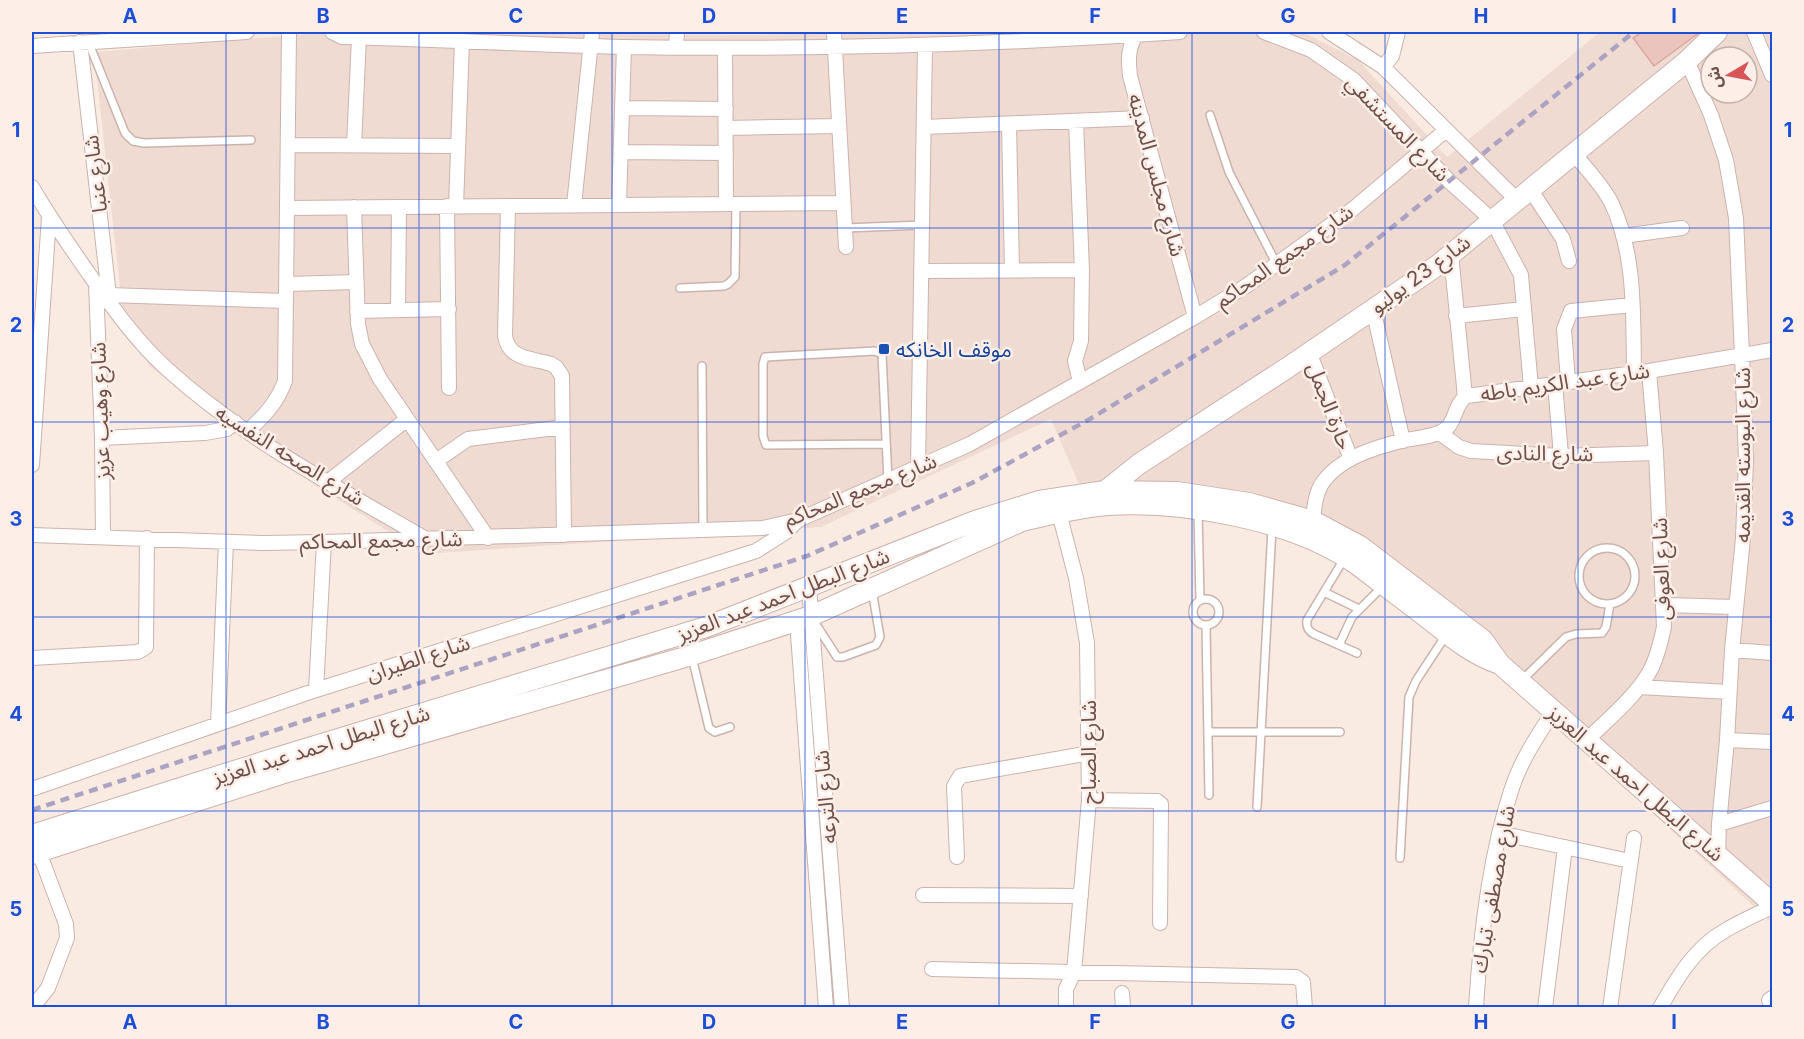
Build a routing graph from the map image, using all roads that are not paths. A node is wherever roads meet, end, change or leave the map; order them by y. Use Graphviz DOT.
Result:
graph roads {
  1 [pos="247,32"];
  2 [pos="288,32"];
  3 [pos="333,32"];
  4 [pos="592,32"];
  5 [pos="677,32"];
  6 [pos="834,32"];
  7 [pos="1180,32"];
  8 [pos="1267,32"];
  9 [pos="1329,32"];
  10 [pos="1398,32"];
  11 [pos="1717,32"];
  12 [pos="1754,32"];
  13 [pos="1136,33"];
  14 [pos="359,37"];
  15 [pos="84,41"];
  16 [pos="462,41"];
  17 [pos="926,45"];
  18 [pos="32,46"];
  19 [pos="591,46"];
  20 [pos="624,47"];
  21 [pos="676,47"];
  22 [pos="835,47"];
  23 [pos="725,48"];
  24 [pos="1687,61"];
  25 [pos="1383,67"];
  26 [pos="1773,75"];
  27 [pos="622,108"];
  28 [pos="726,109"];
  29 [pos="1210,115"];
  30 [pos="1142,118"];
  31 [pos="1076,121"];
  32 [pos="1009,124"];
  33 [pos="839,126"];
  34 [pos="924,127"];
  35 [pos="726,128"];
  36 [pos="1446,130"];
  37 [pos="251,140"];
  38 [pos="289,145"];
  39 [pos="354,145"];
  40 [pos="458,146"];
  41 [pos="1421,151"];
  42 [pos="621,152"];
  43 [pos="726,153"];
  44 [pos="1575,154"];
  45 [pos="32,187"];
  46 [pos="1524,195"];
  47 [pos="843,203"];
  48 [pos="620,204"];
  49 [pos="731,204"];
  50 [pos="574,205"];
  51 [pos="452,206"];
  52 [pos="508,206"];
  53 [pos="288,207"];
  54 [pos="354,207"];
  55 [pos="399,207"];
  56 [pos="42,213"];
  57 [pos="1492,220"];
  58 [pos="922,225"];
  59 [pos="845,228"];
  60 [pos="1682,228"];
  61 [pos="1623,236"];
  62 [pos="846,247"];
  63 [pos="1451,254"];
  64 [pos="1569,261"];
  65 [pos="1277,265"];
  66 [pos="1012,270"];
  67 [pos="1082,270"];
  68 [pos="921,271"];
  69 [pos="356,282"];
  70 [pos="96,284"];
  71 [pos="287,284"];
  72 [pos="680,288"];
  73 [pos="110,301"];
  74 [pos="286,301"];
  75 [pos="1632,305"];
  76 [pos="448,309"];
  77 [pos="1372,309"];
  78 [pos="1524,309"];
  79 [pos="357,310"];
  80 [pos="398,310"];
  81 [pos="1456,316"];
  82 [pos="1194,317"];
  83 [pos="1773,350"];
  84 [pos="1309,352"];
  85 [pos="1742,355"];
  86 [pos="702,366"];
  87 [pos="1649,370"];
  88 [pos="1634,372"];
  89 [pos="1080,382"];
  90 [pos="1562,382"];
  91 [pos="449,387"];
  92 [pos="1531,387"];
  93 [pos="1465,397"];
  94 [pos="407,419"];
  95 [pos="235,422"];
  96 [pos="563,427"];
  97 [pos="248,431"];
  98 [pos="1440,433"];
  99 [pos="102,438"];
  100 [pos="1403,441"];
  101 [pos="886,444"];
  102 [pos="1656,453"];
  103 [pos="1561,456"];
  104 [pos="1351,459"];
  105 [pos="436,461"];
  106 [pos="32,465"];
  107 [pos="918,467"];
  108 [pos="888,481"];
  109 [pos="328,482"];
  110 [pos="1105,491"];
  111 [pos="1057,505"];
  112 [pos="1198,509"];
  113 [pos="798,520"];
  114 [pos="1313,521"];
  115 [pos="1272,525"];
  116 [pos="703,530"];
  117 [pos="32,535"];
  118 [pos="564,535"];
  119 [pos="103,537"];
  120 [pos="147,538"];
  121 [pos="488,538"];
  122 [pos="428,540"];
  123 [pos="226,542"];
  124 [pos="324,542"];
  125 [pos="1345,558"];
  126 [pos="1384,585"];
  127 [pos="808,587"];
  128 [pos="872,588"];
  129 [pos="1324,592"];
  130 [pos="1200,600"];
  131 [pos="1610,604"];
  132 [pos="1664,605"];
  133 [pos="1736,607"];
  134 [pos="1359,609"];
  135 [pos="804,618"];
  136 [pos="1206,626"];
  137 [pos="1447,633"];
  138 [pos="1339,645"];
  139 [pos="1732,650"];
  140 [pos="1357,653"];
  141 [pos="1773,653"];
  142 [pos="692,655"];
  143 [pos="32,658"];
  144 [pos="1500,664"];
  145 [pos="1521,682"];
  146 [pos="1639,687"];
  147 [pos="316,690"];
  148 [pos="1729,692"];
  149 [pos="1554,711"];
  150 [pos="218,724"];
  151 [pos="730,728"];
  152 [pos="1261,731"];
  153 [pos="1208,732"];
  154 [pos="1340,732"];
  155 [pos="1587,740"];
  156 [pos="1726,740"];
  157 [pos="1773,742"];
  158 [pos="1090,753"];
  159 [pos="32,789"];
  160 [pos="1209,795"];
  161 [pos="1089,800"];
  162 [pos="1257,807"];
  163 [pos="1773,808"];
  164 [pos="1719,825"];
  165 [pos="1499,833"];
  166 [pos="1634,838"];
  167 [pos="34,847"];
  168 [pos="1565,847"];
  169 [pos="1718,856"];
  170 [pos="957,857"];
  171 [pos="1400,858"];
  172 [pos="1630,861"];
  173 [pos="923,895"];
  174 [pos="1081,896"];
  175 [pos="1773,905"];
  176 [pos="1160,923"];
  177 [pos="932,969"];
  178 [pos="1074,972"];
  179 [pos="32,1008"];
  180 [pos="826,1008"];
  181 [pos="842,1008"];
  182 [pos="1066,1008"];
  183 [pos="1305,1008"];
  184 [pos="1476,1008"];
  185 [pos="1545,1008"];
  186 [pos="1610,1008"];
  187 [pos="1660,1008"];
  1 -- 15 [label="street"];
  2 -- 38 [label="street"];
  3 -- 14 [label="street"];
  4 -- 19 [label="street"];
  5 -- 21 [label="street"];
  6 -- 22 [label="street"];
  7 -- 13 [label="street"];
  8 -- 41 [label="street, شارع المستشفي"];
  9 -- 25 [label="street, شارع المستشفي"];
  10 -- 25 [label="street"];
  11 -- 24 [label="main road, شارع 23 يوليو"];
  12 -- 26 [label="street"];
  13 -- 17 [label="street"];
  13 -- 30 [label="street, شارع مجلس المدينه"];
  14 -- 16 [label="street"];
  14 -- 39 [label="street"];
  15 -- 18 [label="street"];
  15 -- 37 [label="lane"];
  15 -- 73 [label="street, شارع عنبا"];
  16 -- 19 [label="street"];
  16 -- 40 [label="street"];
  17 -- 22 [label="street"];
  17 -- 34 [label="street"];
  19 -- 20 [label="street"];
  19 -- 50 [label="street"];
  20 -- 21 [label="street"];
  20 -- 27 [label="street"];
  21 -- 23 [label="street"];
  22 -- 23 [label="street"];
  22 -- 33 [label="street"];
  23 -- 28 [label="street"];
  24 -- 44 [label="main road, شارع 23 يوليو"];
  24 -- 85 [label="street, شارع البوسته القديمه"];
  25 -- 36 [label="street, شارع المستشفي"];
  27 -- 28 [label="street"];
  27 -- 42 [label="street"];
  28 -- 35 [label="street"];
  29 -- 65 [label="lane"];
  30 -- 31 [label="street"];
  30 -- 82 [label="street, شارع مجلس المدينه"];
  31 -- 32 [label="street"];
  31 -- 67 [label="street"];
  32 -- 34 [label="street"];
  32 -- 66 [label="street"];
  33 -- 35 [label="street"];
  33 -- 47 [label="street"];
  34 -- 58 [label="street"];
  35 -- 43 [label="street"];
  36 -- 41 [label="street, شارع مجمع المحاكم"];
  36 -- 46 [label="street, شارع المستشفي"];
  38 -- 39 [label="street"];
  38 -- 53 [label="street"];
  39 -- 40 [label="street"];
  40 -- 51 [label="street"];
  41 -- 57 [label="street, شارع المستشفي"];
  41 -- 65 [label="street, شارع مجمع المحاكم"];
  42 -- 43 [label="street"];
  42 -- 48 [label="street"];
  43 -- 49 [label="street"];
  44 -- 46 [label="main road, شارع 23 يوليو"];
  44 -- 61 [label="street"];
  45 -- 56 [label="street, شارع الصحه النفسيه"];
  46 -- 57 [label="main road, شارع 23 يوليو"];
  46 -- 64 [label="street, شارع المستشفي"];
  47 -- 49 [label="street"];
  47 -- 59 [label="street"];
  48 -- 49 [label="street"];
  48 -- 50 [label="street"];
  49 -- 72 [label="lane"];
  50 -- 52 [label="street"];
  51 -- 52 [label="street"];
  51 -- 55 [label="street"];
  51 -- 76 [label="street"];
  52 -- 96 [label="street"];
  53 -- 54 [label="street"];
  53 -- 71 [label="street"];
  54 -- 55 [label="street"];
  54 -- 69 [label="street"];
  55 -- 80 [label="street"];
  56 -- 70 [label="street, شارع الصحه النفسيه"];
  56 -- 106 [label="street"];
  57 -- 63 [label="main road, شارع 23 يوليو"];
  57 -- 78 [label="street, شارع المستشفي"];
  58 -- 59 [label="lane"];
  58 -- 68 [label="street"];
  59 -- 62 [label="street"];
  60 -- 61 [label="street"];
  61 -- 75 [label="street"];
  63 -- 77 [label="main road, شارع 23 يوليو"];
  63 -- 81 [label="street"];
  65 -- 82 [label="street, شارع مجمع المحاكم"];
  66 -- 67 [label="street"];
  66 -- 68 [label="street"];
  67 -- 89 [label="street"];
  68 -- 107 [label="street"];
  69 -- 71 [label="street"];
  69 -- 79 [label="street"];
  70 -- 73 [label="street, شارع الصحه النفسيه"];
  70 -- 99 [label="street, شارع وهيب عزيز"];
  71 -- 74 [label="street"];
  73 -- 74 [label="street"];
  73 -- 95 [label="street, شارع الصحه النفسيه"];
  74 -- 97 [label="street"];
  75 -- 88 [label="street"];
  75 -- 90 [label="street"];
  76 -- 80 [label="street"];
  76 -- 91 [label="street"];
  77 -- 84 [label="main road, شارع 23 يوليو"];
  77 -- 100 [label="street"];
  78 -- 81 [label="street"];
  78 -- 92 [label="street, شارع المستشفي"];
  79 -- 80 [label="street"];
  79 -- 94 [label="street"];
  81 -- 93 [label="street"];
  82 -- 89 [label="street, شارع مجمع المحاكم"];
  83 -- 85 [label="street, شارع عبد الكريم باطه"];
  84 -- 104 [label="street, حارة الجمل"];
  84 -- 110 [label="main road, شارع 23 يوليو"];
  85 -- 87 [label="street, شارع عبد الكريم باطه"];
  85 -- 133 [label="street, شارع البوسته القديمه"];
  86 -- 116 [label="lane"];
  87 -- 88 [label="street, شارع عبد الكريم باطه"];
  87 -- 102 [label="street, شارع العوفى"];
  88 -- 90 [label="street, شارع عبد الكريم باطه"];
  89 -- 107 [label="street, شارع مجمع المحاكم"];
  90 -- 92 [label="street, شارع عبد الكريم باطه"];
  90 -- 103 [label="street"];
  92 -- 93 [label="street, شارع عبد الكريم باطه"];
  93 -- 98 [label="street, شارع عبد الكريم باطه"];
  94 -- 105 [label="street"];
  94 -- 109 [label="street"];
  95 -- 97 [label="street, شارع الصحه النفسيه"];
  95 -- 99 [label="street"];
  96 -- 105 [label="street"];
  96 -- 118 [label="street"];
  97 -- 109 [label="street, شارع الصحه النفسيه"];
  98 -- 100 [label="street"];
  98 -- 103 [label="street, شارع النادى"];
  99 -- 119 [label="street, شارع وهيب عزيز"];
  100 -- 104 [label="street"];
  101 -- 101 [label="lane"];
  101 -- 108 [label="lane"];
  102 -- 103 [label="street, شارع النادى"];
  102 -- 132 [label="street, شارع العوفى"];
  104 -- 114 [label="street"];
  105 -- 121 [label="street"];
  107 -- 108 [label="street, شارع مجمع المحاكم"];
  108 -- 113 [label="street, شارع مجمع المحاكم"];
  109 -- 122 [label="street, شارع الصحه النفسيه"];
  110 -- 111 [label="main road, شارع البطل احمد عبد العزيز"];
  110 -- 114 [label="main road, شارع البطل احمد عبد العزيز"];
  111 -- 112 [label="main road, شارع البطل احمد عبد العزيز"];
  111 -- 127 [label="main road, شارع البطل احمد عبد العزيز"];
  111 -- 128 [label="main road, شارع البطل احمد عبد العزيز"];
  111 -- 158 [label="street, شارع الصباح"];
  112 -- 115 [label="main road, شارع البطل احمد عبد العزيز"];
  112 -- 130 [label="lane"];
  113 -- 116 [label="street, شارع مجمع المحاكم"];
  113 -- 147 [label="street, شارع الطيران"];
  114 -- 144 [label="main road, شارع البطل احمد عبد العزيز"];
  115 -- 125 [label="main road, شارع البطل احمد عبد العزيز"];
  115 -- 152 [label="lane"];
  116 -- 118 [label="street, شارع مجمع المحاكم"];
  117 -- 119 [label="street, شارع مجمع المحاكم"];
  118 -- 121 [label="street, شارع مجمع المحاكم"];
  119 -- 120 [label="street, شارع مجمع المحاكم"];
  120 -- 123 [label="street, شارع مجمع المحاكم"];
  120 -- 143 [label="street"];
  121 -- 122 [label="street, شارع مجمع المحاكم"];
  122 -- 124 [label="street, شارع مجمع المحاكم"];
  123 -- 124 [label="street, شارع مجمع المحاكم"];
  123 -- 150 [label="street"];
  124 -- 147 [label="street"];
  125 -- 126 [label="main road, شارع البطل احمد عبد العزيز"];
  125 -- 129 [label="lane"];
  126 -- 134 [label="lane"];
  126 -- 137 [label="main road, شارع البطل احمد عبد العزيز"];
  127 -- 135 [label="street, شارع الترعه"];
  127 -- 167 [label="main road, شارع البطل احمد عبد العزيز"];
  128 -- 135 [label="main road, شارع البطل احمد عبد العزيز"];
  128 -- 135 [label="lane"];
  129 -- 134 [label="lane"];
  129 -- 138 [label="lane"];
  130 -- 136 [label="lane"];
  130 -- 136 [label="lane"];
  131 -- 131 [label="lane"];
  131 -- 145 [label="lane"];
  132 -- 133 [label="street"];
  132 -- 146 [label="street, شارع العوفى"];
  133 -- 139 [label="street, شارع البوسته القديمه"];
  134 -- 138 [label="lane"];
  135 -- 142 [label="main road, شارع البطل احمد عبد العزيز"];
  135 -- 180 [label="street, شارع الترعه"];
  135 -- 181 [label="street, شارع الترعه"];
  136 -- 153 [label="lane"];
  137 -- 144 [label="main road, شارع البطل احمد عبد العزيز"];
  137 -- 171 [label="lane"];
  138 -- 140 [label="lane"];
  139 -- 141 [label="street"];
  139 -- 148 [label="street, شارع البوسته القديمه"];
  142 -- 151 [label="lane"];
  142 -- 167 [label="main road, شارع البطل احمد عبد العزيز"];
  144 -- 145 [label="main road, شارع البطل احمد عبد العزيز"];
  145 -- 149 [label="main road, شارع البطل احمد عبد العزيز"];
  146 -- 148 [label="street"];
  146 -- 155 [label="street, شارع العوفى"];
  147 -- 150 [label="street, شارع الطيران"];
  148 -- 156 [label="street, شارع البوسته القديمه"];
  149 -- 155 [label="main road, شارع البطل احمد عبد العزيز"];
  149 -- 165 [label="street, شارع مصطفى تبارك"];
  150 -- 159 [label="street, شارع الطيران"];
  152 -- 153 [label="lane"];
  152 -- 154 [label="lane"];
  152 -- 162 [label="lane"];
  153 -- 160 [label="lane"];
  155 -- 169 [label="main road, شارع البطل احمد عبد العزيز"];
  156 -- 157 [label="street"];
  156 -- 164 [label="street, شارع البوسته القديمه"];
  158 -- 161 [label="street, شارع الصباح"];
  158 -- 170 [label="street"];
  161 -- 174 [label="street, شارع الصباح"];
  161 -- 176 [label="street"];
  163 -- 164 [label="street"];
  164 -- 169 [label="street, شارع البوسته القديمه"];
  165 -- 168 [label="street"];
  165 -- 184 [label="street, شارع مصطفى تبارك"];
  166 -- 172 [label="street"];
  167 -- 179 [label="street"];
  168 -- 172 [label="street"];
  168 -- 185 [label="street"];
  169 -- 175 [label="main road, شارع البطل احمد عبد العزيز"];
  172 -- 186 [label="street"];
  173 -- 174 [label="street"];
  174 -- 178 [label="street, شارع الصباح"];
  175 -- 187 [label="street"];
  177 -- 178 [label="street"];
  178 -- 182 [label="street, شارع الصباح"];
  178 -- 183 [label="street"];
}
